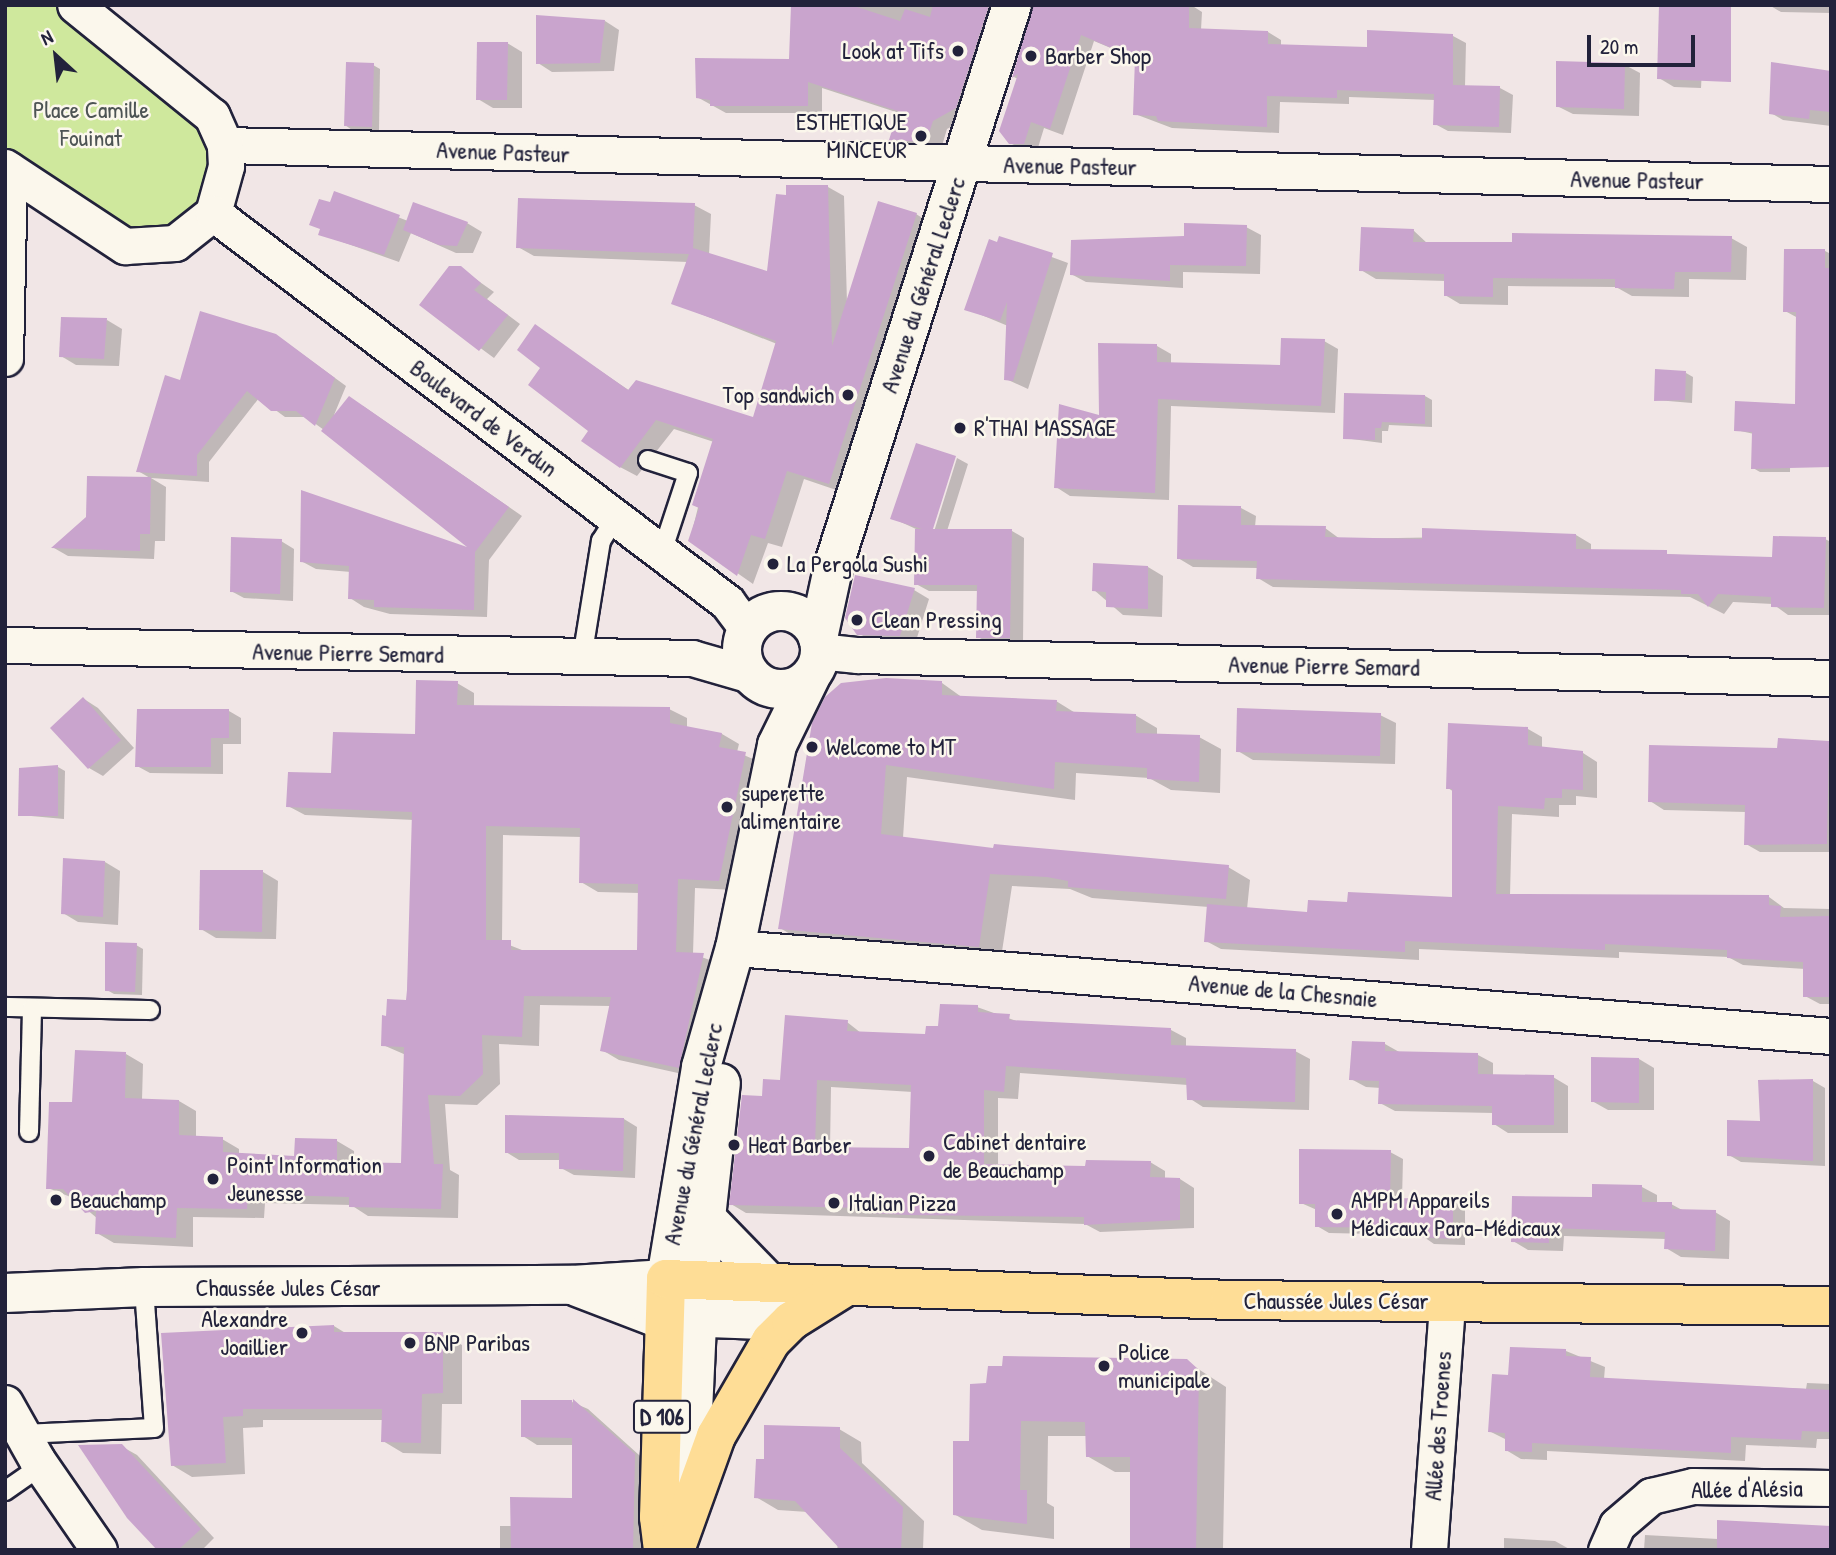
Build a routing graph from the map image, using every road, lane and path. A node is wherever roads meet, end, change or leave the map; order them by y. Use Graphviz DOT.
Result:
graph roads {
  1 [pos="75,5"];
  2 [pos="1012,5"];
  3 [pos="225,145"];
  4 [pos="962,162"];
  5 [pos="7,168"];
  6 [pos="1831,184"];
  7 [pos="214,213"];
  8 [pos="5,358"];
  9 [pos="648,460"];
  10 [pos="616,517"];
  11 [pos="662,552"];
  12 [pos="834,564"];
  13 [pos="753,627"];
  14 [pos="5,645"];
  15 [pos="817,653"];
  16 [pos="582,658"];
  17 [pos="692,659"];
  18 [pos="754,678"];
  19 [pos="1831,678"];
  20 [pos="777,745"];
  21 [pos="736,948"];
  22 [pos="5,1007"];
  23 [pos="32,1007"];
  24 [pos="150,1010"];
  25 [pos="1831,1036"];
  26 [pos="29,1132"];
  27 [pos="708,1220"];
  28 [pos="683,1280"];
  29 [pos="572,1285"];
  30 [pos="771,1285"];
  31 [pos="144,1287"];
  32 [pos="842,1289"];
  33 [pos="5,1293"];
  34 [pos="1447,1301"];
  35 [pos="1831,1306"];
  36 [pos="681,1319"];
  37 [pos="791,1321"];
  38 [pos="5,1402"];
  39 [pos="23,1434"];
  40 [pos="41,1466"];
  41 [pos="1831,1488"];
  42 [pos="5,1491"];
  43 [pos="688,1505"];
  44 [pos="99,1550"];
  45 [pos="663,1550"];
  46 [pos="675,1550"];
  47 [pos="1429,1550"];
  48 [pos="1606,1550"];
  1 -- 3 [label="street"];
  2 -- 4 [label="main road, Avenue du Général Leclerc / D 106"];
  3 -- 4 [label="street, Avenue Pasteur"];
  3 -- 7 [label="street"];
  4 -- 6 [label="street, Avenue Pasteur"];
  4 -- 12 [label="main road, Avenue du Général Leclerc / D 106"];
  5 -- 7 [label="street"];
  5 -- 8 [label="street"];
  7 -- 10 [label="street, Boulevard de Verdun"];
  9 -- 11 [label="lane"];
  10 -- 11 [label="street, Boulevard de Verdun"];
  10 -- 16 [label="lane"];
  11 -- 13 [label="street, Boulevard de Verdun"];
  12 -- 13 [label="main road, Avenue du Général Leclerc / D 106"];
  12 -- 15 [label="main road, Avenue du Général Leclerc / D 106"];
  13 -- 15 [label="main road"];
  13 -- 17 [label="street, Avenue Pierre Semard"];
  13 -- 18 [label="main road"];
  14 -- 16 [label="street, Avenue Pierre Semard"];
  15 -- 18 [label="main road"];
  15 -- 19 [label="street, Avenue Pierre Semard"];
  15 -- 20 [label="main road, Avenue du Général Leclerc / D 106"];
  16 -- 17 [label="street, Avenue Pierre Semard"];
  17 -- 18 [label="street, Avenue Pierre Semard"];
  18 -- 20 [label="main road, Avenue du Général Leclerc / D 106"];
  20 -- 21 [label="main road, Avenue du Général Leclerc / D 106"];
  21 -- 25 [label="street, Avenue de la Chesnaie"];
  21 -- 27 [label="main road, Avenue du Général Leclerc / D 106"];
  21 -- 28 [label="main road, Avenue du Général Leclerc / D 106"];
  22 -- 23 [label="lane"];
  23 -- 24 [label="lane"];
  23 -- 26 [label="lane"];
  27 -- 28 [label="main road, Avenue du Général Leclerc / D 106"];
  27 -- 30 [label="main road"];
  28 -- 29 [label="main road, Chaussée Jules César"];
  28 -- 30 [label="main road, Chaussée Jules César"];
  28 -- 36 [label="main road, D 106"];
  29 -- 31 [label="main road, Chaussée Jules César"];
  29 -- 36 [label="main road, Chaussée Jules César"];
  30 -- 32 [label="main road, Chaussée Jules César"];
  31 -- 33 [label="main road, Chaussée Jules César"];
  31 -- 39 [label="lane"];
  32 -- 34 [label="main road, Chaussée Jules César"];
  32 -- 37 [label="main road"];
  34 -- 35 [label="main road, Chaussée Jules César"];
  34 -- 47 [label="street, Allée des Troenes"];
  36 -- 37 [label="main road, Chaussée Jules César"];
  36 -- 43 [label="main road, D 106"];
  36 -- 45 [label="main road, D 106"];
  37 -- 43 [label="main road"];
  38 -- 39 [label="street"];
  39 -- 40 [label="street"];
  40 -- 42 [label="lane"];
  40 -- 44 [label="street"];
  41 -- 48 [label="street, Allée d'Alésia"];
  43 -- 46 [label="main road, D 106"];
}
